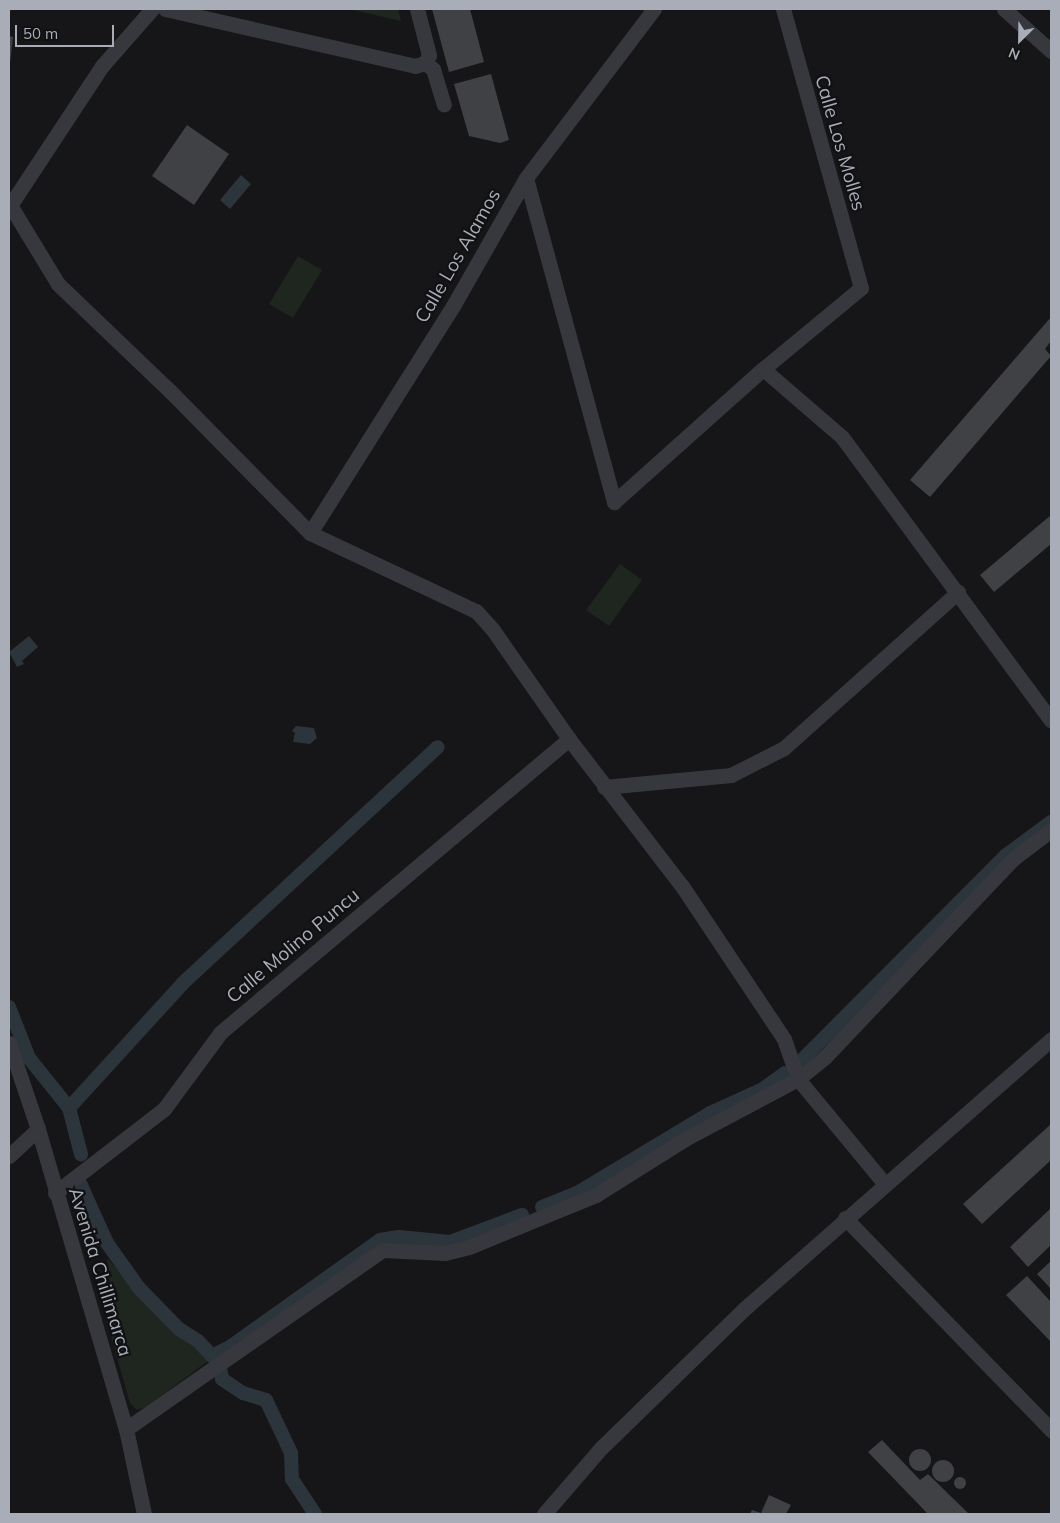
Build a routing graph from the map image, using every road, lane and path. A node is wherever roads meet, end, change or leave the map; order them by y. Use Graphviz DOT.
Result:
graph roads {
  1 [pos="152,9"];
  2 [pos="164,9"];
  3 [pos="417,9"];
  4 [pos="654,9"];
  5 [pos="783,9"];
  6 [pos="1004,9"];
  7 [pos="1051,51"];
  8 [pos="425,63"];
  9 [pos="444,104"];
  10 [pos="526,178"];
  11 [pos="10,206"];
  12 [pos="763,369"];
  13 [pos="310,533"];
  14 [pos="958,592"];
  15 [pos="1051,720"];
  16 [pos="569,739"];
  17 [pos="604,787"];
  18 [pos="1051,830"];
  19 [pos="1051,1039"];
  20 [pos="9,1043"];
  21 [pos="798,1079"];
  22 [pos="38,1129"];
  23 [pos="9,1156"];
  24 [pos="884,1183"];
  25 [pos="55,1193"];
  26 [pos="846,1218"];
  27 [pos="126,1429"];
  28 [pos="1051,1430"];
  29 [pos="144,1514"];
  30 [pos="544,1514"];
  1 -- 11 [label="street"];
  2 -- 8 [label="street"];
  3 -- 8 [label="street"];
  4 -- 10 [label="street, Calle Los Alamos"];
  5 -- 12 [label="street, Calle Los Molles"];
  6 -- 7 [label="street"];
  8 -- 9 [label="street"];
  10 -- 12 [label="street"];
  10 -- 13 [label="street, Calle Los Alamos"];
  11 -- 13 [label="street"];
  12 -- 14 [label="street"];
  13 -- 16 [label="street"];
  14 -- 15 [label="street"];
  14 -- 17 [label="street"];
  16 -- 17 [label="street"];
  16 -- 25 [label="street, Calle Molino Puncu"];
  17 -- 21 [label="street"];
  18 -- 21 [label="street"];
  19 -- 24 [label="street"];
  20 -- 22 [label="street, Avenida Chillimarca"];
  21 -- 24 [label="street"];
  21 -- 27 [label="street"];
  22 -- 23 [label="street"];
  22 -- 25 [label="street, Avenida Chillimarca"];
  24 -- 26 [label="street"];
  25 -- 27 [label="street, Avenida Chillimarca"];
  26 -- 28 [label="street"];
  26 -- 30 [label="street"];
  27 -- 29 [label="street, Avenida Chillimarca"];
}
